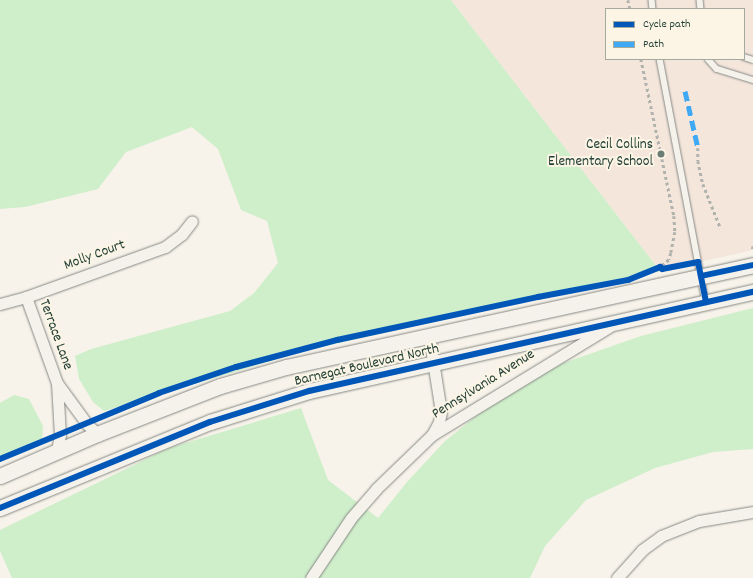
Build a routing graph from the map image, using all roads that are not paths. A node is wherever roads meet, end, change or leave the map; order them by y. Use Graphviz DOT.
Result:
graph roads {
  1 [pos="660,60"];
  2 [pos="709,60"];
  3 [pos="753,80"];
  4 [pos="192,221"];
  5 [pos="753,265"];
  6 [pos="701,276"];
  7 [pos="753,292"];
  8 [pos="26,297"];
  9 [pos="706,302"];
  10 [pos="0,304"];
  11 [pos="614,324"];
  12 [pos="429,335"];
  13 [pos="434,364"];
  14 [pos="57,383"];
  15 [pos="97,434"];
  16 [pos="432,436"];
  17 [pos="57,451"];
  18 [pos="0,476"];
  19 [pos="0,508"];
  20 [pos="753,512"];
  21 [pos="311,578"];
  22 [pos="617,578"];
  1 -- 6 [label="lane"];
  2 -- 3 [label="lane"];
  4 -- 8 [label="street, Molly Court"];
  5 -- 6 [label="street, Barnegat Boulevard North"];
  6 -- 9 [label="lane"];
  6 -- 12 [label="street, Barnegat Boulevard North"];
  7 -- 9 [label="street, Barnegat Boulevard North"];
  8 -- 10 [label="street, Molly Court"];
  8 -- 14 [label="street, Terrace Lane"];
  9 -- 11 [label="street, Barnegat Boulevard North"];
  11 -- 13 [label="street, Barnegat Boulevard North"];
  11 -- 16 [label="street, Pennsylvania Avenue"];
  12 -- 13 [label="street, Pennsylvania Avenue"];
  12 -- 15 [label="street, Barnegat Boulevard North"];
  13 -- 16 [label="street, Pennsylvania Avenue"];
  13 -- 19 [label="street, Barnegat Boulevard North"];
  14 -- 15 [label="street, Terrace Lane"];
  14 -- 17 [label="street, Terrace Lane"];
  15 -- 17 [label="street, Barnegat Boulevard North"];
  16 -- 21 [label="street, Pennsylvania Avenue"];
  17 -- 18 [label="street, Barnegat Boulevard North"];
  20 -- 22 [label="street"];
}
